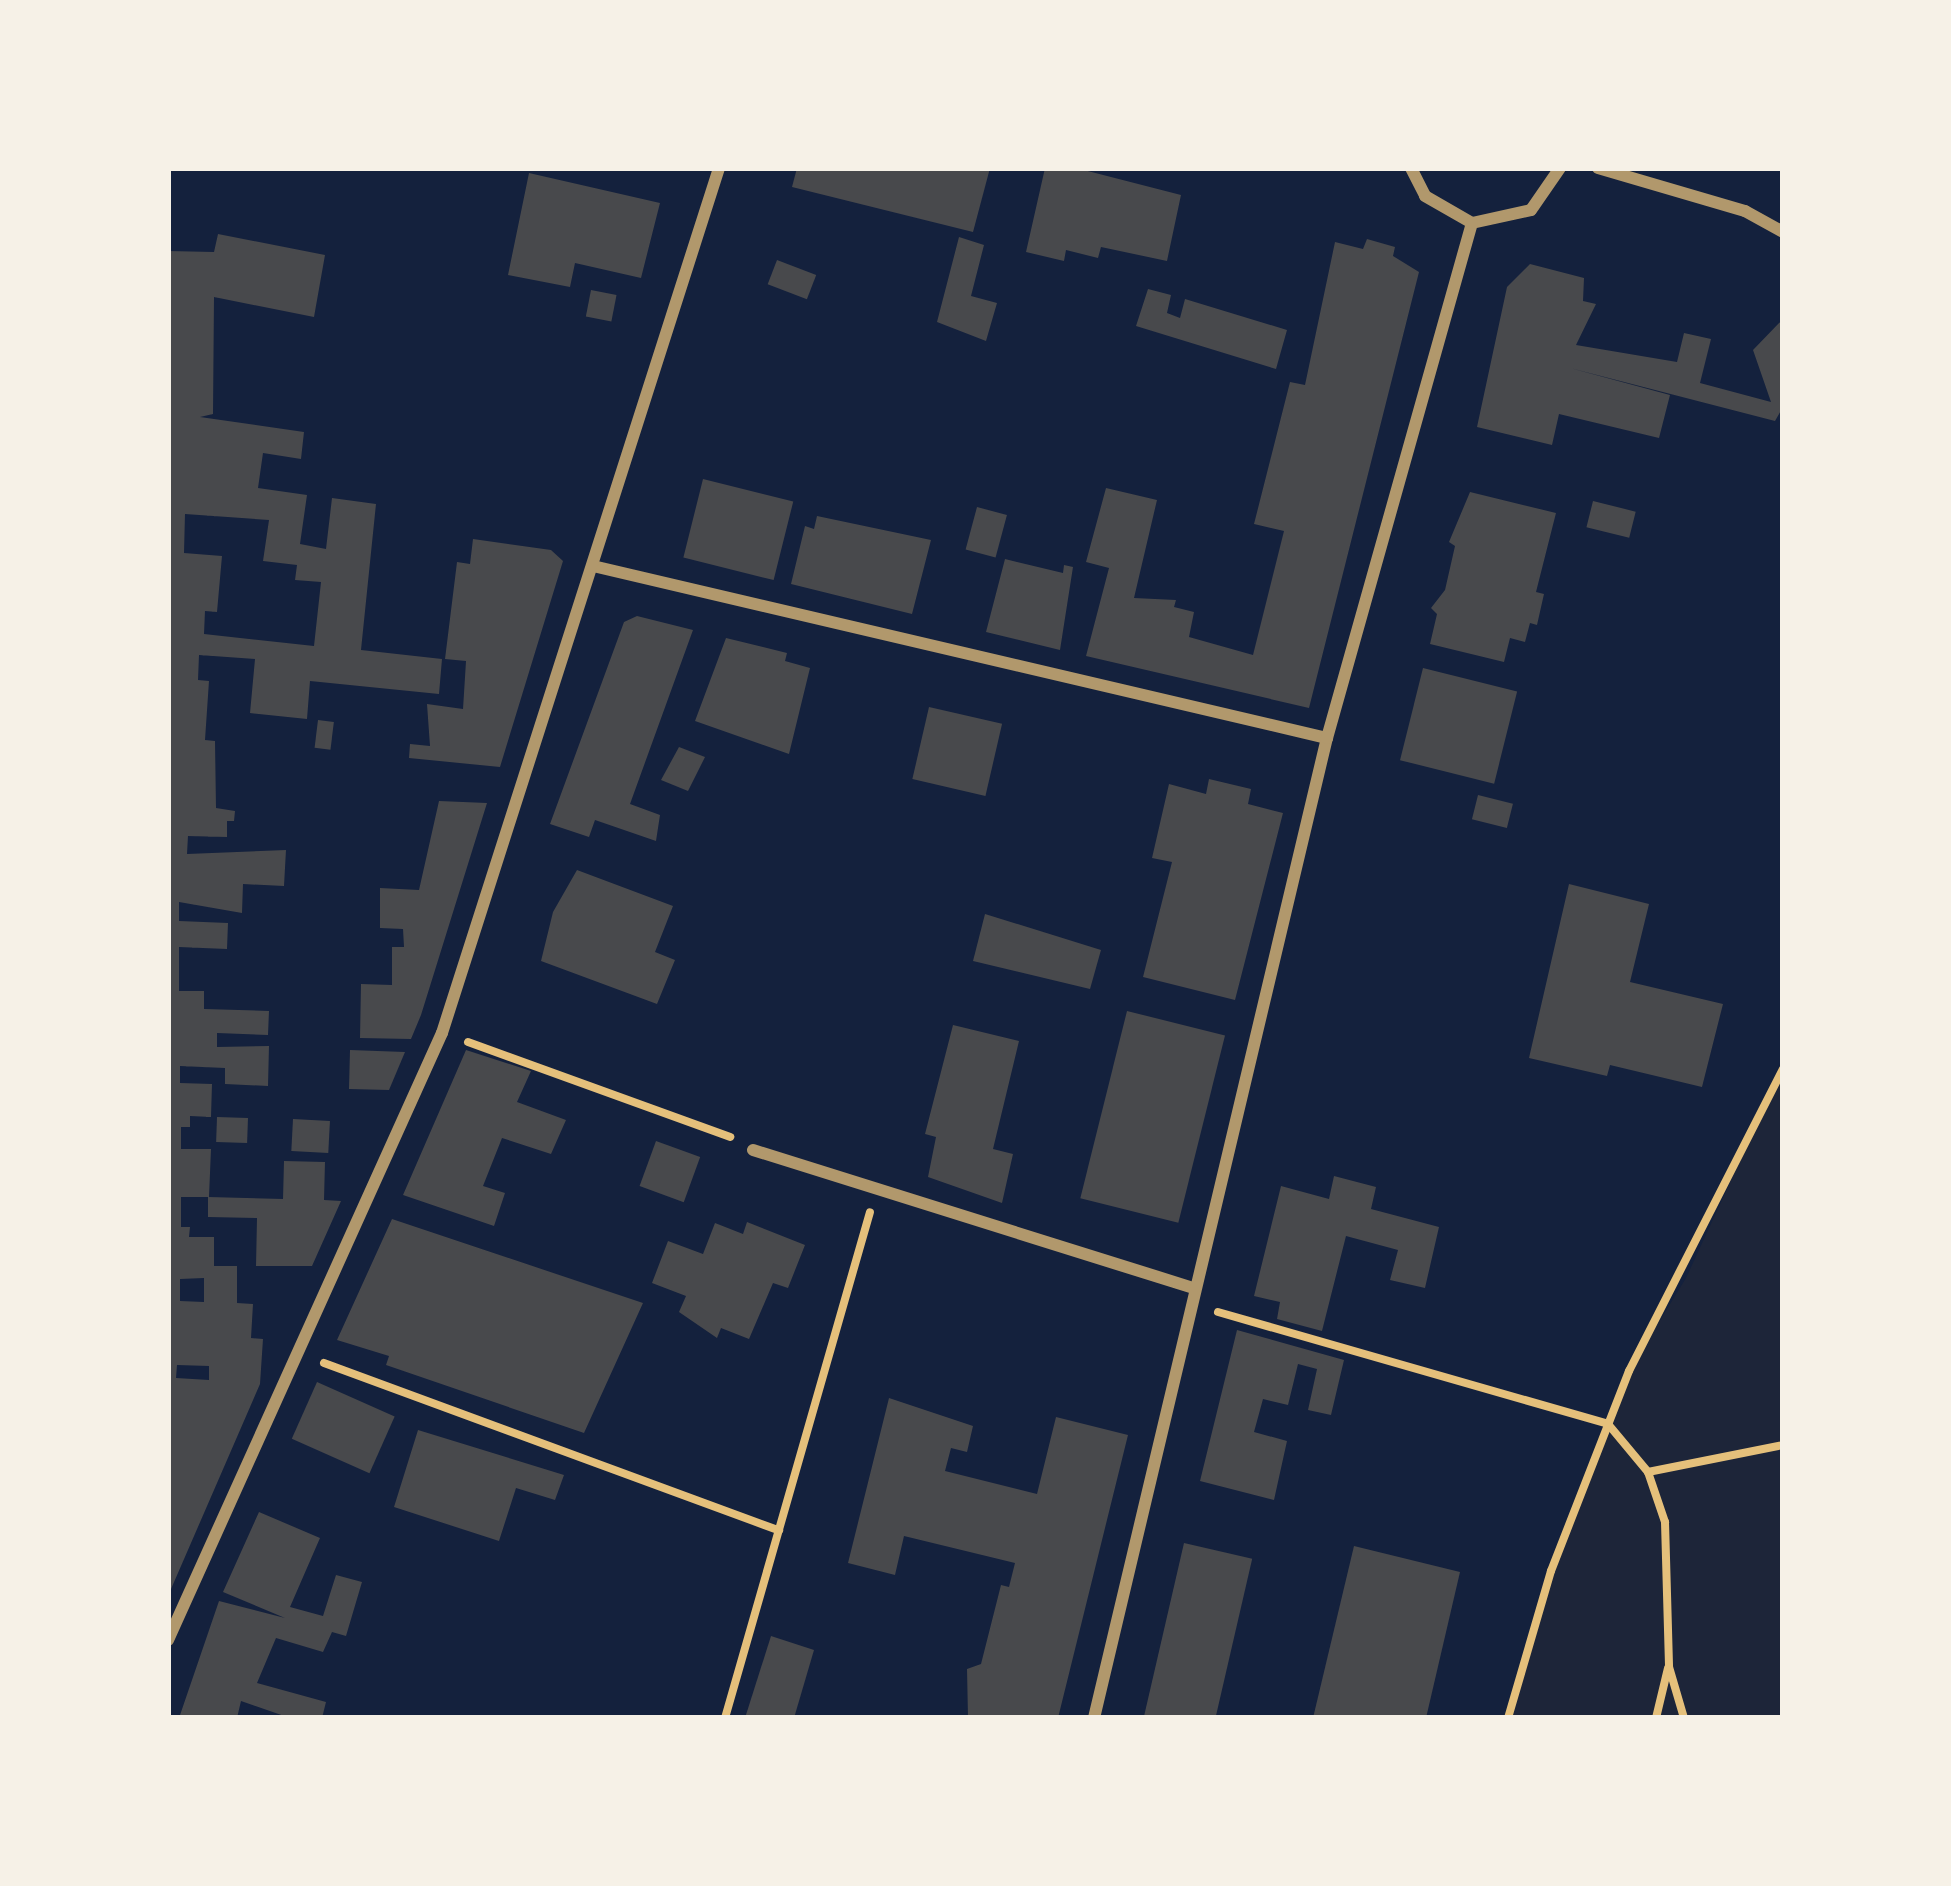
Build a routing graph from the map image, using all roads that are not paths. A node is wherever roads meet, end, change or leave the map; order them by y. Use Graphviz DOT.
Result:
graph roads {
  1 [pos="719,168"];
  2 [pos="1411,168"];
  3 [pos="1560,168"];
  4 [pos="1598,168"];
  5 [pos="1472,224"];
  6 [pos="1783,232"];
  7 [pos="593,566"];
  8 [pos="1327,738"];
  9 [pos="753,1150"];
  10 [pos="1193,1288"];
  11 [pos="168,1640"];
  12 [pos="1094,1718"];
  1 -- 7 [label="street"];
  2 -- 5 [label="street"];
  3 -- 5 [label="street"];
  4 -- 6 [label="street"];
  5 -- 8 [label="street"];
  7 -- 8 [label="street"];
  7 -- 11 [label="street"];
  8 -- 10 [label="street"];
  9 -- 10 [label="street"];
  10 -- 12 [label="street"];
}
